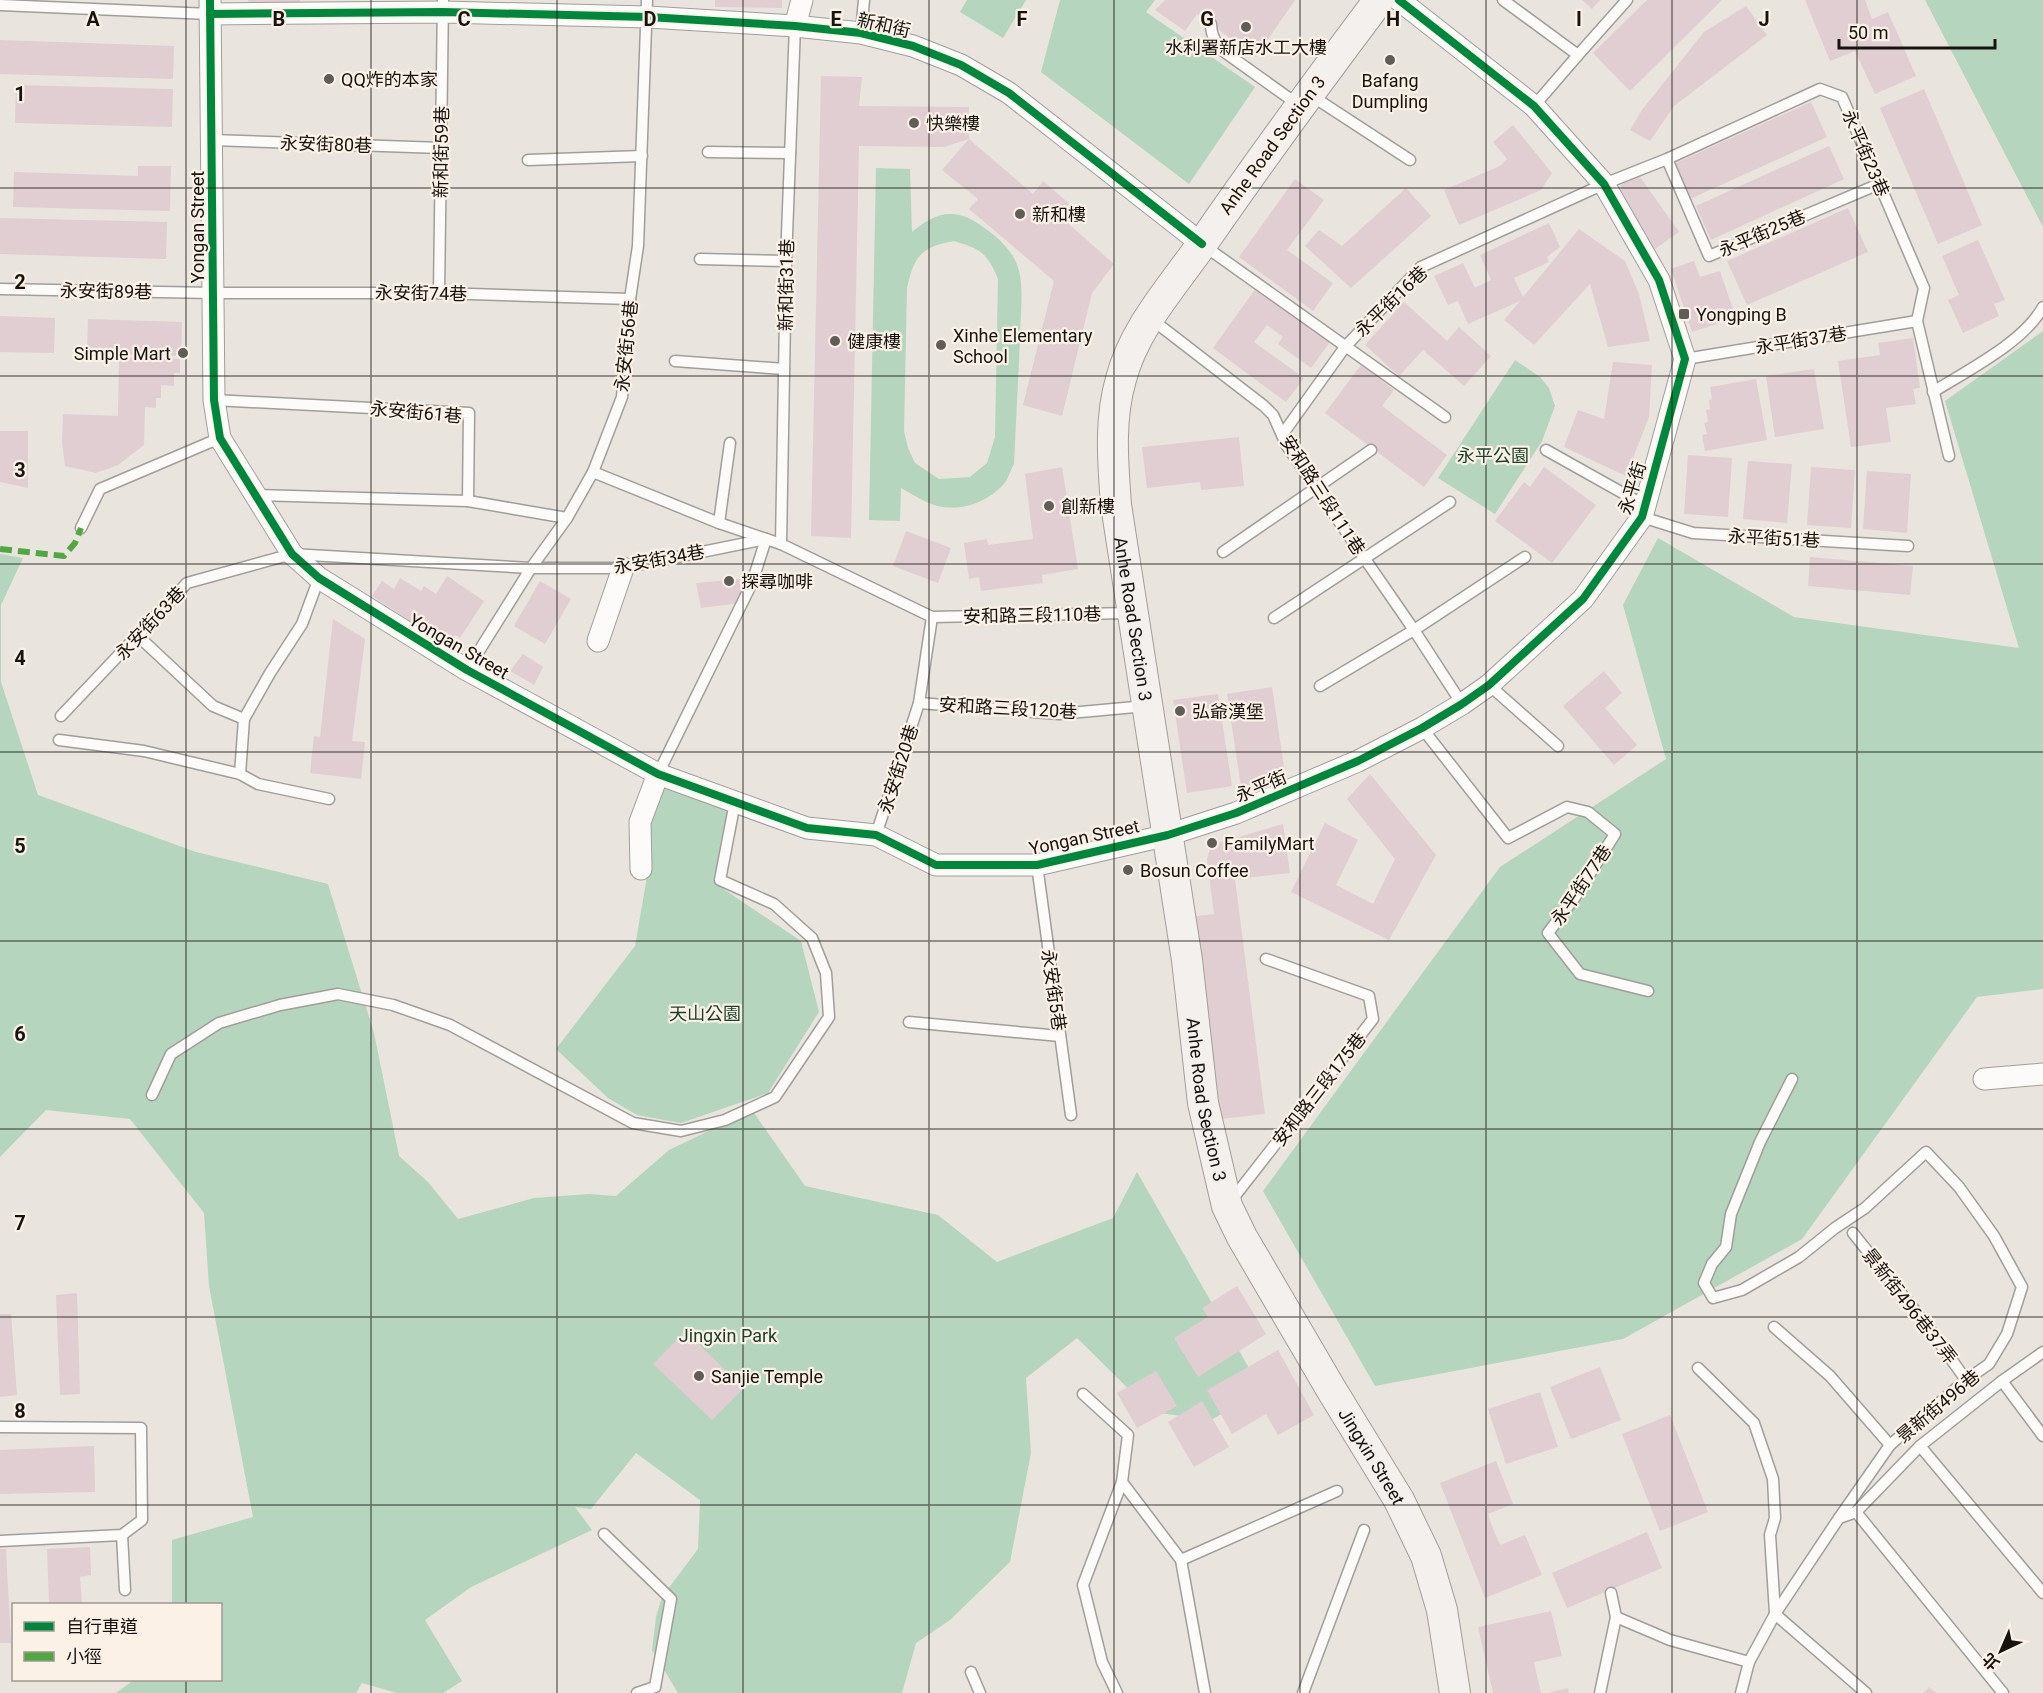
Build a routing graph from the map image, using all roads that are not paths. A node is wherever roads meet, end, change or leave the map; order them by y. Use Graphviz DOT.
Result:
graph roads {
  1 [pos="802,0"];
  2 [pos="864,0"];
  3 [pos="1379,0"];
  4 [pos="1399,0"];
  5 [pos="1503,0"];
  6 [pos="1627,0"];
  7 [pos="0,5"];
  8 [pos="443,6"];
  9 [pos="210,7"];
  10 [pos="648,9"];
  11 [pos="1211,24"];
  12 [pos="795,26"];
  13 [pos="861,33"];
  14 [pos="1578,55"];
  15 [pos="1304,100"];
  16 [pos="1534,106"];
  17 [pos="212,140"];
  18 [pos="441,148"];
  19 [pos="708,152"];
  20 [pos="790,153"];
  21 [pos="642,156"];
  22 [pos="1667,159"];
  23 [pos="528,160"];
  24 [pos="1410,160"];
  25 [pos="1604,184"];
  26 [pos="1879,184"];
  27 [pos="1202,244"];
  28 [pos="700,259"];
  29 [pos="786,261"];
  30 [pos="0,289"];
  31 [pos="213,293"];
  32 [pos="439,293"];
  33 [pos="630,299"];
  34 [pos="2043,307"];
  35 [pos="1149,318"];
  36 [pos="1917,321"];
  37 [pos="1345,346"];
  38 [pos="1685,359"];
  39 [pos="675,361"];
  40 [pos="784,369"];
  41 [pos="1933,392"];
  42 [pos="214,400"];
  43 [pos="1445,417"];
  44 [pos="1282,435"];
  45 [pos="220,438"];
  46 [pos="730,443"];
  47 [pos="1371,450"];
  48 [pos="1546,450"];
  49 [pos="1949,456"];
  50 [pos="593,472"];
  51 [pos="1316,488"];
  52 [pos="254,495"];
  53 [pos="468,501"];
  54 [pos="1450,502"];
  55 [pos="1643,511"];
  56 [pos="567,518"];
  57 [pos="719,523"];
  58 [pos="81,528"];
  59 [pos="766,539"];
  60 [pos="781,544"];
  61 [pos="1908,546"];
  62 [pos="1223,552"];
  63 [pos="292,554"];
  64 [pos="1364,557"];
  65 [pos="1526,557"];
  66 [pos="531,568"];
  67 [pos="623,568"];
  68 [pos="319,578"];
  69 [pos="1133,613"];
  70 [pos="932,617"];
  71 [pos="1274,618"];
  72 [pos="1414,630"];
  73 [pos="138,636"];
  74 [pos="598,641"];
  75 [pos="467,670"];
  76 [pos="1489,685"];
  77 [pos="1320,686"];
  78 [pos="919,703"];
  79 [pos="1462,704"];
  80 [pos="1147,706"];
  81 [pos="61,716"];
  82 [pos="244,719"];
  83 [pos="1422,728"];
  84 [pos="58,740"];
  85 [pos="1558,746"];
  86 [pos="240,774"];
  87 [pos="658,774"];
  88 [pos="329,799"];
  89 [pos="735,802"];
  90 [pos="876,835"];
  91 [pos="1168,835"];
  92 [pos="1037,865"];
  93 [pos="641,869"];
  94 [pos="1266,959"];
  95 [pos="1648,991"];
  96 [pos="909,1022"];
  97 [pos="1060,1036"];
  98 [pos="2043,1074"];
  99 [pos="1792,1079"];
  100 [pos="1984,1079"];
  101 [pos="152,1095"];
  102 [pos="1071,1115"];
  103 [pos="1227,1206"];
  104 [pos="1853,1233"];
  105 [pos="1242,1237"];
  106 [pos="1774,1327"];
  107 [pos="2043,1352"];
  108 [pos="1698,1368"];
  109 [pos="1966,1380"];
  110 [pos="2002,1382"];
  111 [pos="1083,1394"];
  112 [pos="0,1427"];
  113 [pos="2043,1436"];
  114 [pos="1890,1445"];
  115 [pos="1920,1446"];
  116 [pos="1122,1482"];
  117 [pos="1337,1491"];
  118 [pos="1856,1512"];
  119 [pos="1839,1518"];
  120 [pos="1364,1530"];
  121 [pos="604,1534"];
  122 [pos="122,1535"];
  123 [pos="0,1541"];
  124 [pos="1181,1560"];
  125 [pos="125,1590"];
  126 [pos="1611,1593"];
  127 [pos="2043,1593"];
  128 [pos="1775,1614"];
  129 [pos="1616,1617"];
  130 [pos="1749,1662"];
  131 [pos="970,1672"];
  132 [pos="657,1690"];
  133 [pos="637,1693"];
  134 [pos="980,1693"];
  135 [pos="1118,1693"];
  136 [pos="1205,1693"];
  137 [pos="1303,1693"];
  138 [pos="1455,1693"];
  139 [pos="1600,1693"];
  140 [pos="1741,1693"];
  141 [pos="1866,1693"];
  142 [pos="2002,1693"];
  1 -- 12 [label="street"];
  2 -- 13 [label="lane"];
  3 -- 15 [label="main road, Anhe Road Section 3"];
  4 -- 16 [label="street"];
  5 -- 14 [label="lane"];
  6 -- 14 [label="lane"];
  7 -- 9 [label="lane, 新和街"];
  8 -- 9 [label="street, 新和街"];
  8 -- 10 [label="street, 新和街"];
  8 -- 18 [label="lane, 新和街59巷"];
  9 -- 17 [label="street, Yongan Street"];
  10 -- 12 [label="street, 新和街"];
  10 -- 21 [label="lane, 永安街56巷"];
  11 -- 15 [label="lane"];
  12 -- 13 [label="street, 新和街"];
  12 -- 20 [label="lane, 新和街31巷"];
  13 -- 27 [label="street, 新和街"];
  14 -- 16 [label="lane"];
  15 -- 24 [label="lane"];
  15 -- 27 [label="main road, Anhe Road Section 3"];
  16 -- 25 [label="street"];
  17 -- 18 [label="lane, 永安街80巷"];
  17 -- 31 [label="street, Yongan Street"];
  18 -- 32 [label="lane, 新和街59巷"];
  19 -- 20 [label="lane"];
  20 -- 29 [label="lane, 新和街31巷"];
  21 -- 23 [label="lane"];
  21 -- 33 [label="lane, 永安街56巷"];
  22 -- 25 [label="lane, 永平街23巷"];
  22 -- 26 [label="lane, 永平街23巷"];
  22 -- 26 [label="lane, 永平街25巷"];
  25 -- 37 [label="lane, 永平街16巷"];
  25 -- 38 [label="street"];
  26 -- 36 [label="lane, 永平街23巷"];
  27 -- 35 [label="main road, Anhe Road Section 3"];
  27 -- 37 [label="lane"];
  28 -- 29 [label="lane"];
  29 -- 40 [label="lane, 新和街31巷"];
  30 -- 31 [label="lane, 永安街89巷"];
  31 -- 32 [label="lane, 永安街74巷"];
  31 -- 42 [label="street, Yongan Street"];
  32 -- 33 [label="lane, 永安街74巷"];
  33 -- 50 [label="lane, 永安街56巷"];
  34 -- 41 [label="lane"];
  35 -- 44 [label="lane, 安和路三段111巷"];
  35 -- 69 [label="main road, Anhe Road Section 3"];
  36 -- 38 [label="lane, 永平街37巷"];
  36 -- 41 [label="lane, 永平街23巷"];
  37 -- 43 [label="lane"];
  37 -- 44 [label="lane, 永平街16巷"];
  38 -- 55 [label="street, 永平街"];
  39 -- 40 [label="lane"];
  40 -- 60 [label="lane, 新和街31巷"];
  41 -- 49 [label="lane, 永平街23巷"];
  42 -- 45 [label="street, Yongan Street"];
  42 -- 53 [label="lane, 永安街61巷"];
  44 -- 51 [label="lane, 安和路三段111巷"];
  45 -- 52 [label="street, Yongan Street"];
  45 -- 58 [label="lane"];
  46 -- 57 [label="lane"];
  47 -- 51 [label="lane"];
  48 -- 55 [label="lane, 永平街51巷"];
  50 -- 56 [label="lane, 永安街56巷"];
  50 -- 57 [label="lane"];
  51 -- 62 [label="lane"];
  51 -- 64 [label="lane, 安和路三段111巷"];
  52 -- 53 [label="lane"];
  52 -- 63 [label="street, Yongan Street"];
  53 -- 56 [label="lane"];
  54 -- 64 [label="lane"];
  55 -- 61 [label="lane, 永平街51巷"];
  55 -- 76 [label="street, 永平街"];
  56 -- 66 [label="lane, 永安街56巷"];
  57 -- 59 [label="lane"];
  59 -- 60 [label="lane"];
  59 -- 67 [label="lane, 永安街34巷"];
  59 -- 87 [label="lane"];
  60 -- 70 [label="lane"];
  63 -- 66 [label="lane, 永安街34巷"];
  63 -- 68 [label="street, Yongan Street"];
  63 -- 73 [label="lane, 永安街63巷"];
  64 -- 71 [label="lane"];
  64 -- 72 [label="lane, 安和路三段111巷"];
  65 -- 72 [label="lane"];
  66 -- 67 [label="lane, 永安街34巷"];
  66 -- 75 [label="lane, 永安街56巷"];
  67 -- 74 [label="street"];
  68 -- 75 [label="street, Yongan Street"];
  68 -- 82 [label="lane"];
  69 -- 70 [label="lane, 安和路三段110巷"];
  69 -- 80 [label="main road, Anhe Road Section 3"];
  70 -- 78 [label="lane, 安和路三段120巷"];
  72 -- 77 [label="lane"];
  72 -- 79 [label="lane, 安和路三段111巷"];
  73 -- 81 [label="lane, 永安街63巷"];
  73 -- 82 [label="lane"];
  75 -- 87 [label="street, Yongan Street"];
  76 -- 79 [label="street, 永平街"];
  76 -- 85 [label="lane"];
  78 -- 80 [label="lane, 安和路三段120巷"];
  78 -- 90 [label="lane, 永安街20巷"];
  79 -- 83 [label="street, 永平街"];
  80 -- 91 [label="main road, Anhe Road Section 3"];
  82 -- 86 [label="lane"];
  83 -- 91 [label="street, 永平街"];
  83 -- 95 [label="lane, 永平街77巷"];
  84 -- 86 [label="lane"];
  86 -- 88 [label="lane"];
  87 -- 89 [label="street, Yongan Street"];
  87 -- 93 [label="street"];
  89 -- 90 [label="street, Yongan Street"];
  89 -- 101 [label="lane"];
  90 -- 92 [label="street, Yongan Street"];
  91 -- 92 [label="street, Yongan Street"];
  91 -- 103 [label="main road, Anhe Road Section 3"];
  92 -- 97 [label="lane, 永安街5巷"];
  94 -- 103 [label="lane, 安和路三段175巷"];
  96 -- 97 [label="lane"];
  97 -- 102 [label="lane, 永安街5巷"];
  98 -- 100 [label="street"];
  99 -- 109 [label="lane, 景新街496巷"];
  103 -- 105 [label="main road, Anhe Road Section 3"];
  104 -- 109 [label="lane, 景新街496巷37弄"];
  105 -- 138 [label="main road, Jingxin Street"];
  106 -- 114 [label="lane"];
  107 -- 110 [label="lane, 景新街496巷"];
  108 -- 128 [label="lane"];
  109 -- 114 [label="lane, 景新街496巷"];
  110 -- 113 [label="lane"];
  110 -- 115 [label="lane, 景新街496巷"];
  111 -- 116 [label="lane"];
  112 -- 122 [label="lane"];
  114 -- 119 [label="lane, 景新街496巷"];
  115 -- 118 [label="lane, 景新街496巷"];
  115 -- 127 [label="lane"];
  116 -- 124 [label="lane"];
  116 -- 135 [label="lane"];
  117 -- 124 [label="lane"];
  118 -- 119 [label="lane, 景新街496巷"];
  118 -- 142 [label="lane"];
  119 -- 128 [label="lane, 景新街496巷"];
  120 -- 137 [label="lane"];
  121 -- 132 [label="lane"];
  122 -- 123 [label="lane"];
  122 -- 125 [label="lane"];
  124 -- 136 [label="lane"];
  126 -- 129 [label="lane"];
  128 -- 130 [label="lane, 景新街496巷"];
  128 -- 141 [label="lane"];
  129 -- 130 [label="lane"];
  129 -- 139 [label="lane"];
  130 -- 140 [label="lane, 景新街496巷"];
  131 -- 134 [label="lane"];
  132 -- 133 [label="lane"];
}
